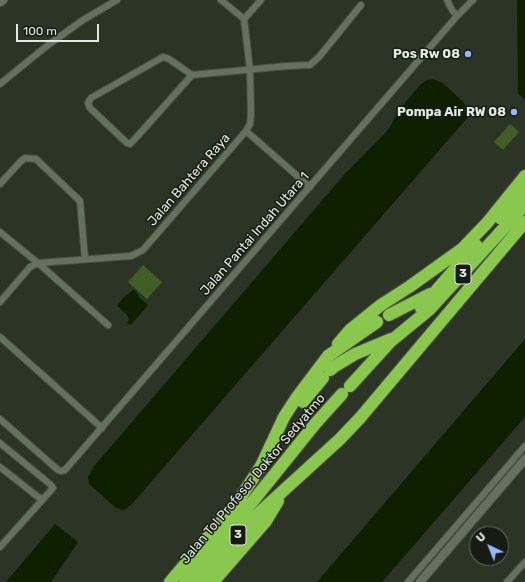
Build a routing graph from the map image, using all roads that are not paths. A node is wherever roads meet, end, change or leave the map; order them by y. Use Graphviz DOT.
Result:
graph roads {
  1 [pos="3,0"];
  2 [pos="117,0"];
  3 [pos="221,0"];
  4 [pos="261,0"];
  5 [pos="447,0"];
  6 [pos="468,0"];
  7 [pos="473,0"];
  8 [pos="0,2"];
  9 [pos="361,5"];
  10 [pos="463,9"];
  11 [pos="457,16"];
  12 [pos="244,19"];
  13 [pos="250,70"];
  14 [pos="192,75"];
  15 [pos="0,84"];
  16 [pos="246,131"];
  17 [pos="525,176"];
  18 [pos="0,184"];
  19 [pos="310,187"];
  20 [pos="525,190"];
  21 [pos="525,205"];
  22 [pos="525,222"];
  23 [pos="0,232"];
  24 [pos="85,259"];
  25 [pos="38,263"];
  26 [pos="436,290"];
  27 [pos="0,302"];
  28 [pos="389,315"];
  29 [pos="377,322"];
  30 [pos="108,325"];
  31 [pos="0,337"];
  32 [pos="395,338"];
  33 [pos="328,356"];
  34 [pos="0,420"];
  35 [pos="102,428"];
  36 [pos="273,441"];
  37 [pos="0,443"];
  38 [pos="525,446"];
  39 [pos="525,459"];
  40 [pos="0,467"];
  41 [pos="282,492"];
  42 [pos="42,500"];
  43 [pos="0,547"];
  44 [pos="525,562"];
  45 [pos="170,582"];
  46 [pos="185,582"];
  47 [pos="198,582"];
  48 [pos="213,582"];
  49 [pos="408,582"];
  50 [pos="420,582"];
  51 [pos="507,582"];
  1 -- 8 [label="street"];
  2 -- 15 [label="street"];
  3 -- 12 [label="street"];
  4 -- 12 [label="street"];
  5 -- 11 [label="street"];
  6 -- 10 [label="street"];
  7 -- 10 [label="street"];
  9 -- 13 [label="street"];
  10 -- 11 [label="street, Jalan Pantai Indah Utara 1"];
  11 -- 19 [label="street, Jalan Pantai Indah Utara 1"];
  12 -- 13 [label="street, Jalan Bahtera Raya"];
  13 -- 14 [label="street"];
  13 -- 16 [label="street, Jalan Bahtera Raya"];
  14 -- 14 [label="street"];
  16 -- 19 [label="street"];
  16 -- 24 [label="street, Jalan Bahtera Raya"];
  17 -- 33 [label="highway"];
  18 -- 24 [label="street"];
  19 -- 35 [label="street, Jalan Pantai Indah Utara 1"];
  20 -- 26 [label="highway, Jalan Tol Profesor Doktor Sedyatmo / 3"];
  21 -- 32 [label="highway, Jalan Tol Profesor Doktor Sedyatmo / 3"];
  22 -- 41 [label="highway, Jalan Tol Profesor Doktor Sedyatmo / 3"];
  23 -- 25 [label="street"];
  24 -- 25 [label="street, Jalan Bahtera Raya"];
  25 -- 27 [label="street"];
  25 -- 30 [label="street"];
  26 -- 28 [label="highway, Jalan Tol Profesor Doktor Sedyatmo / 3"];
  26 -- 32 [label="highway, Jalan Tol Profesor Doktor Sedyatmo / 3"];
  29 -- 33 [label="highway, Jalan Tol Profesor Doktor Sedyatmo / 3"];
  31 -- 35 [label="street"];
  32 -- 36 [label="highway"];
  32 -- 46 [label="highway, Jalan Tol Profesor Doktor Sedyatmo / 3"];
  33 -- 36 [label="highway, Jalan Tol Profesor Doktor Sedyatmo / 3"];
  34 -- 35 [label="street, Jalan Pantai Indah Utara 1"];
  36 -- 45 [label="highway, Jalan Tol Profesor Doktor Sedyatmo / 3"];
  37 -- 42 [label="street"];
  38 -- 49 [label="street"];
  39 -- 50 [label="street"];
  40 -- 42 [label="street"];
  41 -- 47 [label="highway, Jalan Tol Profesor Doktor Sedyatmo / 3"];
  41 -- 48 [label="highway, Jalan Tol Profesor Doktor Sedyatmo / 3"];
  42 -- 43 [label="street"];
  44 -- 51 [label="street"];
}
